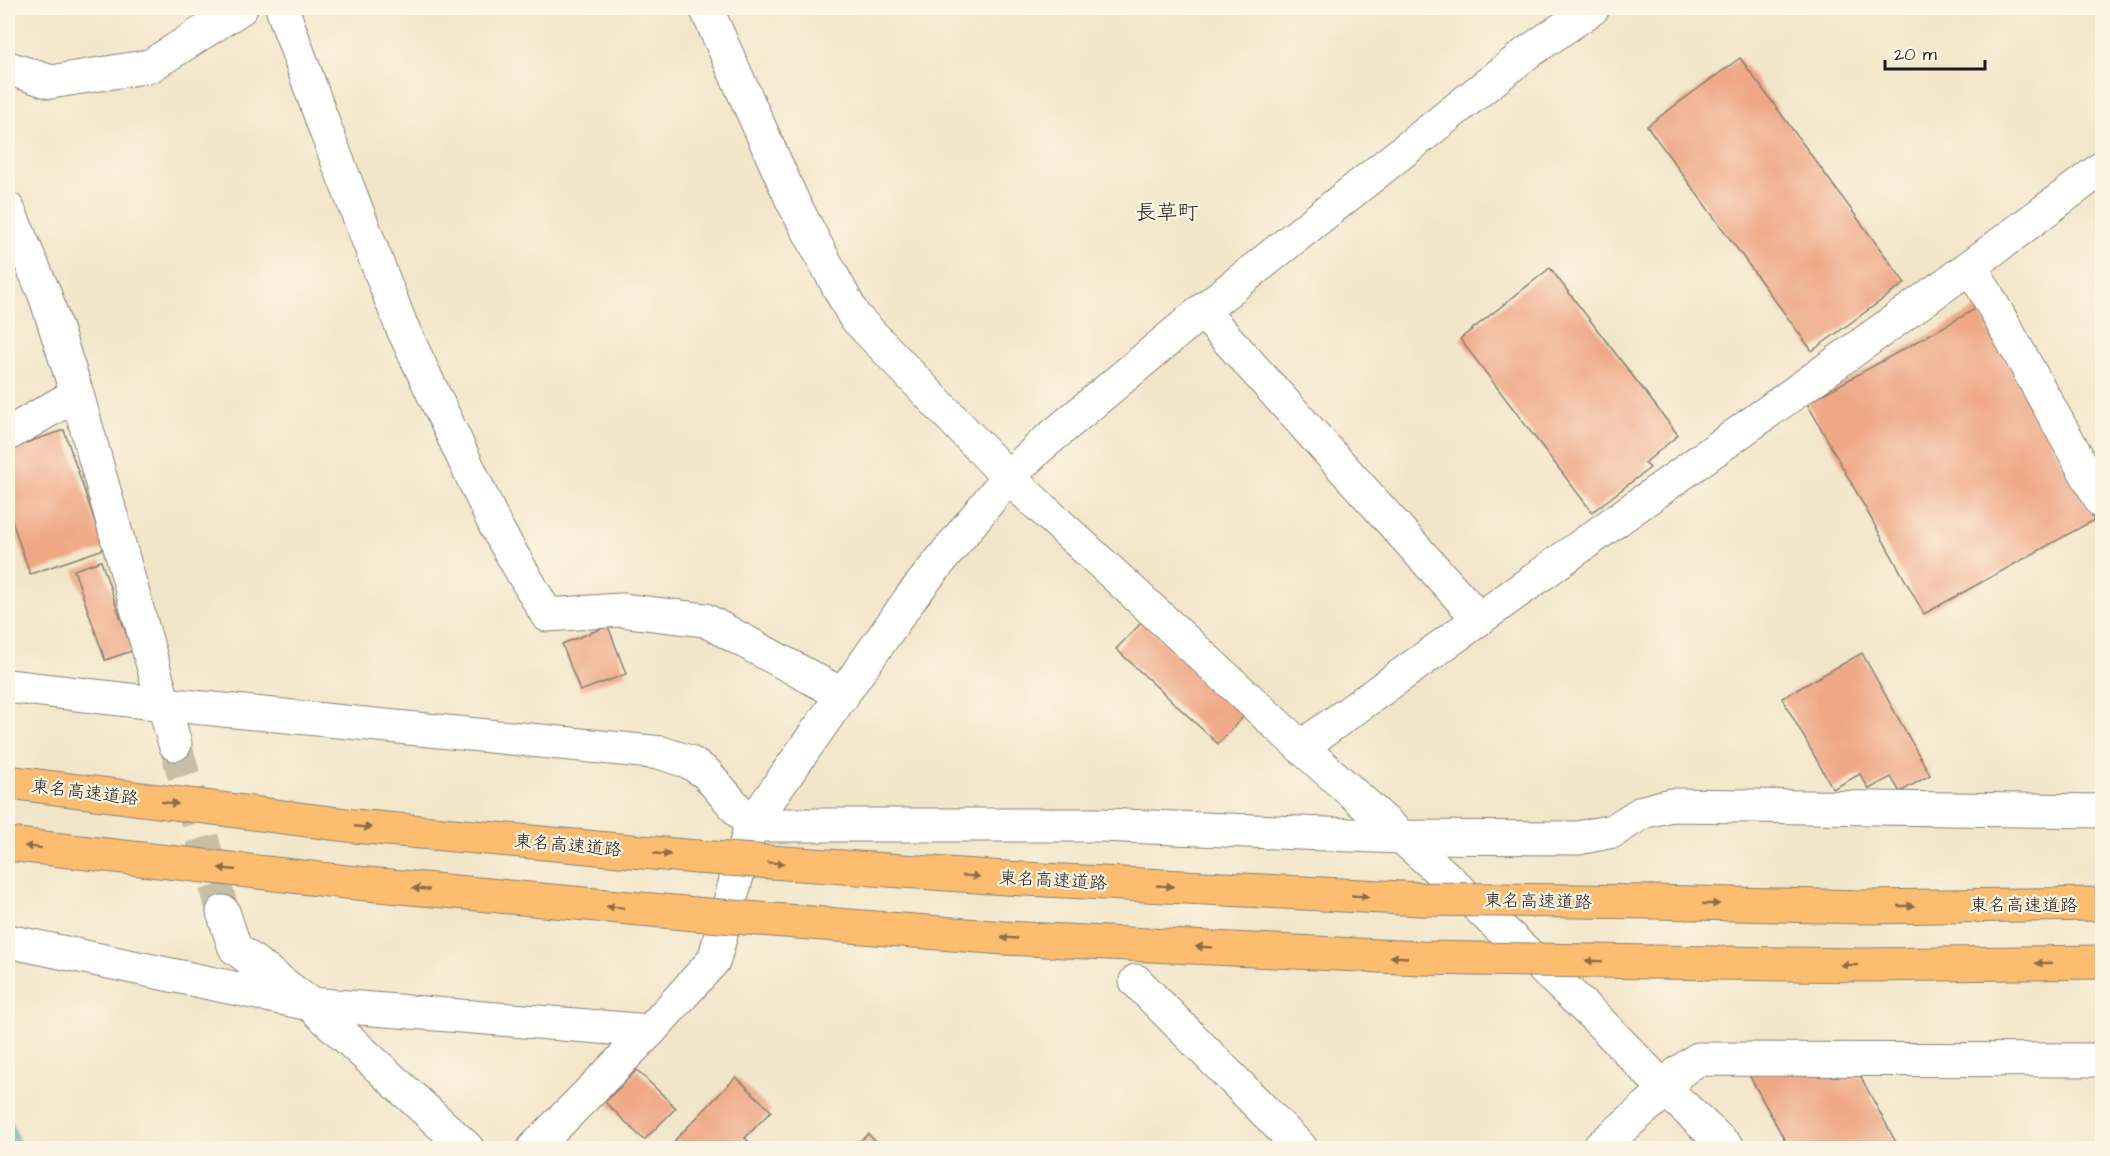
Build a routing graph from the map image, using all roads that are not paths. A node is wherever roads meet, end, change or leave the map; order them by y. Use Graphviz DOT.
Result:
graph roads {
  1 [pos="241,8"];
  2 [pos="282,8"];
  3 [pos="706,8"];
  4 [pos="1593,8"];
  5 [pos="8,68"];
  6 [pos="2103,168"];
  7 [pos="8,209"];
  8 [pos="1971,266"];
  9 [pos="1202,311"];
  10 [pos="77,394"];
  11 [pos="8,434"];
  12 [pos="1008,477"];
  13 [pos="2103,502"];
  14 [pos="1479,619"];
  15 [pos="8,686"];
  16 [pos="843,695"];
  17 [pos="163,704"];
  18 [pos="175,744"];
  19 [pos="1301,747"];
  20 [pos="8,782"];
  21 [pos="2103,811"];
  22 [pos="751,825"];
  23 [pos="1401,837"];
  24 [pos="8,844"];
  25 [pos="2103,904"];
  26 [pos="223,912"];
  27 [pos="8,941"];
  28 [pos="2103,962"];
  29 [pos="1136,981"];
  30 [pos="310,1004"];
  31 [pos="650,1031"];
  32 [pos="2103,1060"];
  33 [pos="1666,1090"];
  34 [pos="467,1149"];
  35 [pos="534,1149"];
  36 [pos="1301,1149"];
  37 [pos="1599,1149"];
  38 [pos="1728,1149"];
  1 -- 5 [label="street"];
  2 -- 16 [label="street"];
  3 -- 12 [label="street"];
  4 -- 9 [label="street"];
  6 -- 8 [label="street"];
  7 -- 10 [label="street"];
  8 -- 13 [label="street"];
  8 -- 14 [label="street"];
  9 -- 12 [label="street"];
  9 -- 14 [label="street"];
  10 -- 11 [label="street"];
  10 -- 17 [label="street"];
  12 -- 16 [label="street"];
  12 -- 19 [label="street"];
  14 -- 19 [label="street"];
  15 -- 17 [label="street"];
  16 -- 22 [label="street"];
  17 -- 18 [label="street"];
  17 -- 22 [label="street"];
  19 -- 23 [label="street"];
  20 -- 25 [label="highway, 東名高速道路, one-way, bridge"];
  21 -- 23 [label="street"];
  22 -- 23 [label="street"];
  22 -- 31 [label="street"];
  23 -- 33 [label="street"];
  28 -- 24 [label="highway, one-way, bridge"];
  26 -- 30 [label="street"];
  27 -- 30 [label="street"];
  29 -- 36 [label="street"];
  30 -- 31 [label="street"];
  30 -- 34 [label="street"];
  31 -- 35 [label="street"];
  32 -- 33 [label="street"];
  33 -- 37 [label="street"];
  33 -- 38 [label="street"];
}
